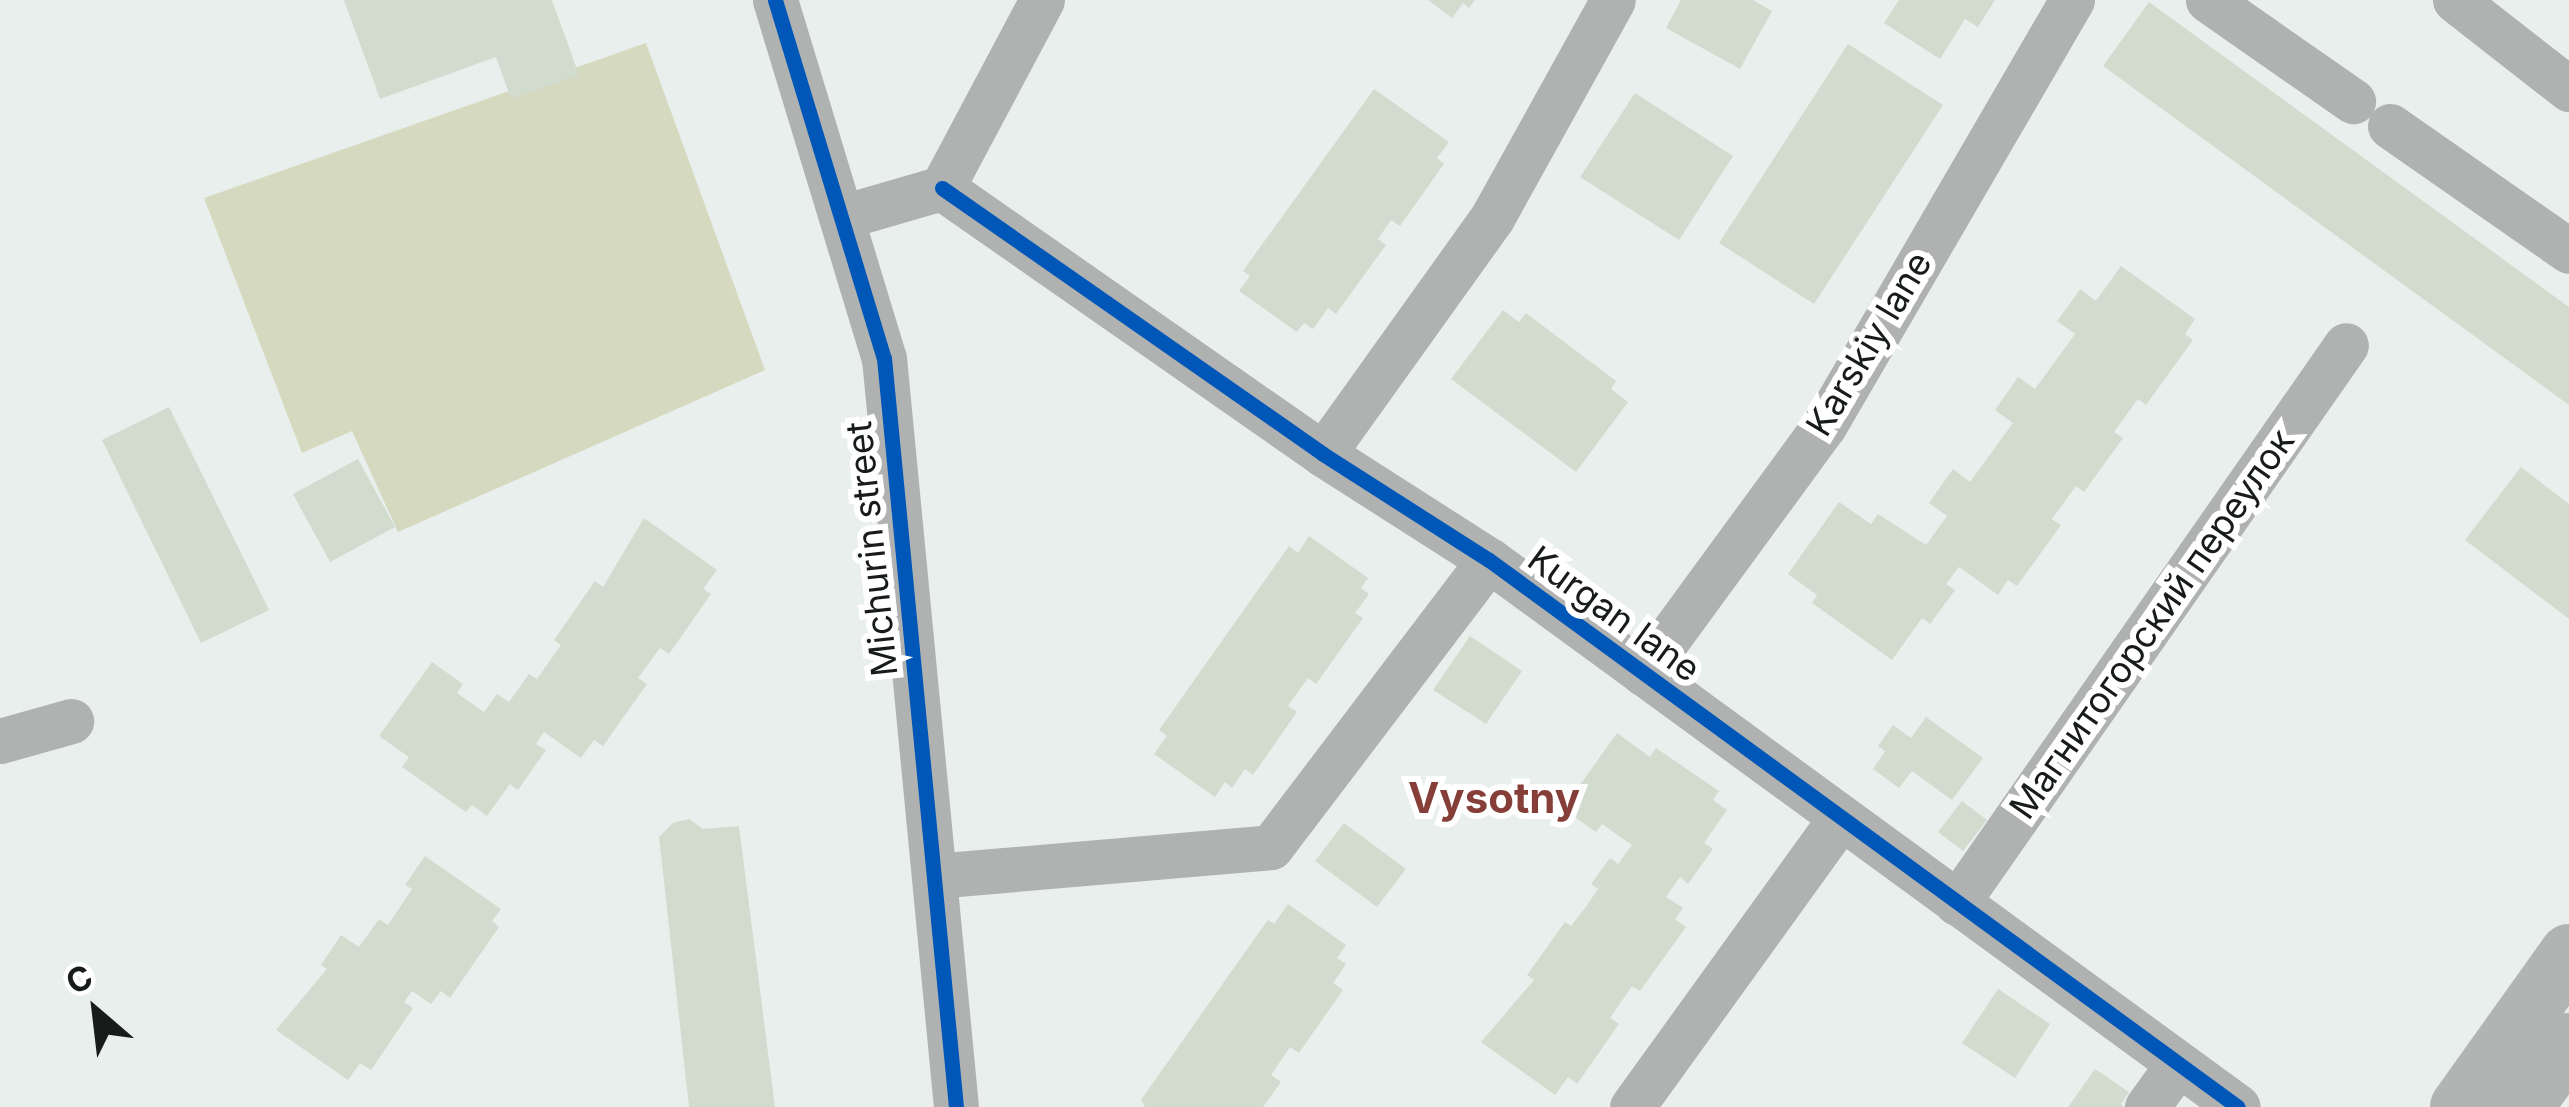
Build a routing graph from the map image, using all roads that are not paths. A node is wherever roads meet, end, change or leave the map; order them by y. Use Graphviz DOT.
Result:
graph roads {
  1 [pos="1042,0"];
  2 [pos="1612,0"];
  3 [pos="2072,0"];
  4 [pos="2455,0"];
  5 [pos="779,1"];
  6 [pos="2212,1"];
  7 [pos="2569,89"];
  8 [pos="942,188"];
  9 [pos="842,217"];
  10 [pos="2569,251"];
  11 [pos="2346,345"];
  12 [pos="1323,454"];
  13 [pos="1489,560"];
  14 [pos="1643,673"];
  15 [pos="71,721"];
  16 [pos="0,741"];
  17 [pos="1840,818"];
  18 [pos="934,876"];
  19 [pos="1957,903"];
  20 [pos="2569,954"];
  21 [pos="2569,1043"];
  22 [pos="2178,1064"];
  23 [pos="956,1107"];
  24 [pos="1633,1107"];
  25 [pos="2147,1107"];
  26 [pos="2237,1107"];
  27 [pos="2460,1107"];
  28 [pos="2523,1107"];
  1 -- 8 [label="street"];
  2 -- 12 [label="street"];
  3 -- 14 [label="street, Karskiy lane"];
  4 -- 7 [label="street"];
  5 -- 9 [label="street, Michurin street"];
  6 -- 10 [label="street"];
  8 -- 9 [label="street"];
  8 -- 12 [label="street, Kurgan lane"];
  9 -- 18 [label="street, Michurin street"];
  11 -- 19 [label="street, Магнитогорский переулок"];
  12 -- 13 [label="street, Kurgan lane"];
  13 -- 14 [label="street, Kurgan lane"];
  13 -- 18 [label="street"];
  14 -- 17 [label="street, Kurgan lane"];
  15 -- 16 [label="street"];
  17 -- 19 [label="street, Kurgan lane"];
  17 -- 24 [label="street"];
  18 -- 23 [label="street, Michurin street"];
  19 -- 22 [label="street, Kurgan lane"];
  20 -- 27 [label="main road"];
  21 -- 28 [label="main road"];
  22 -- 25 [label="street"];
  22 -- 26 [label="street, Kurgan lane"];
}
